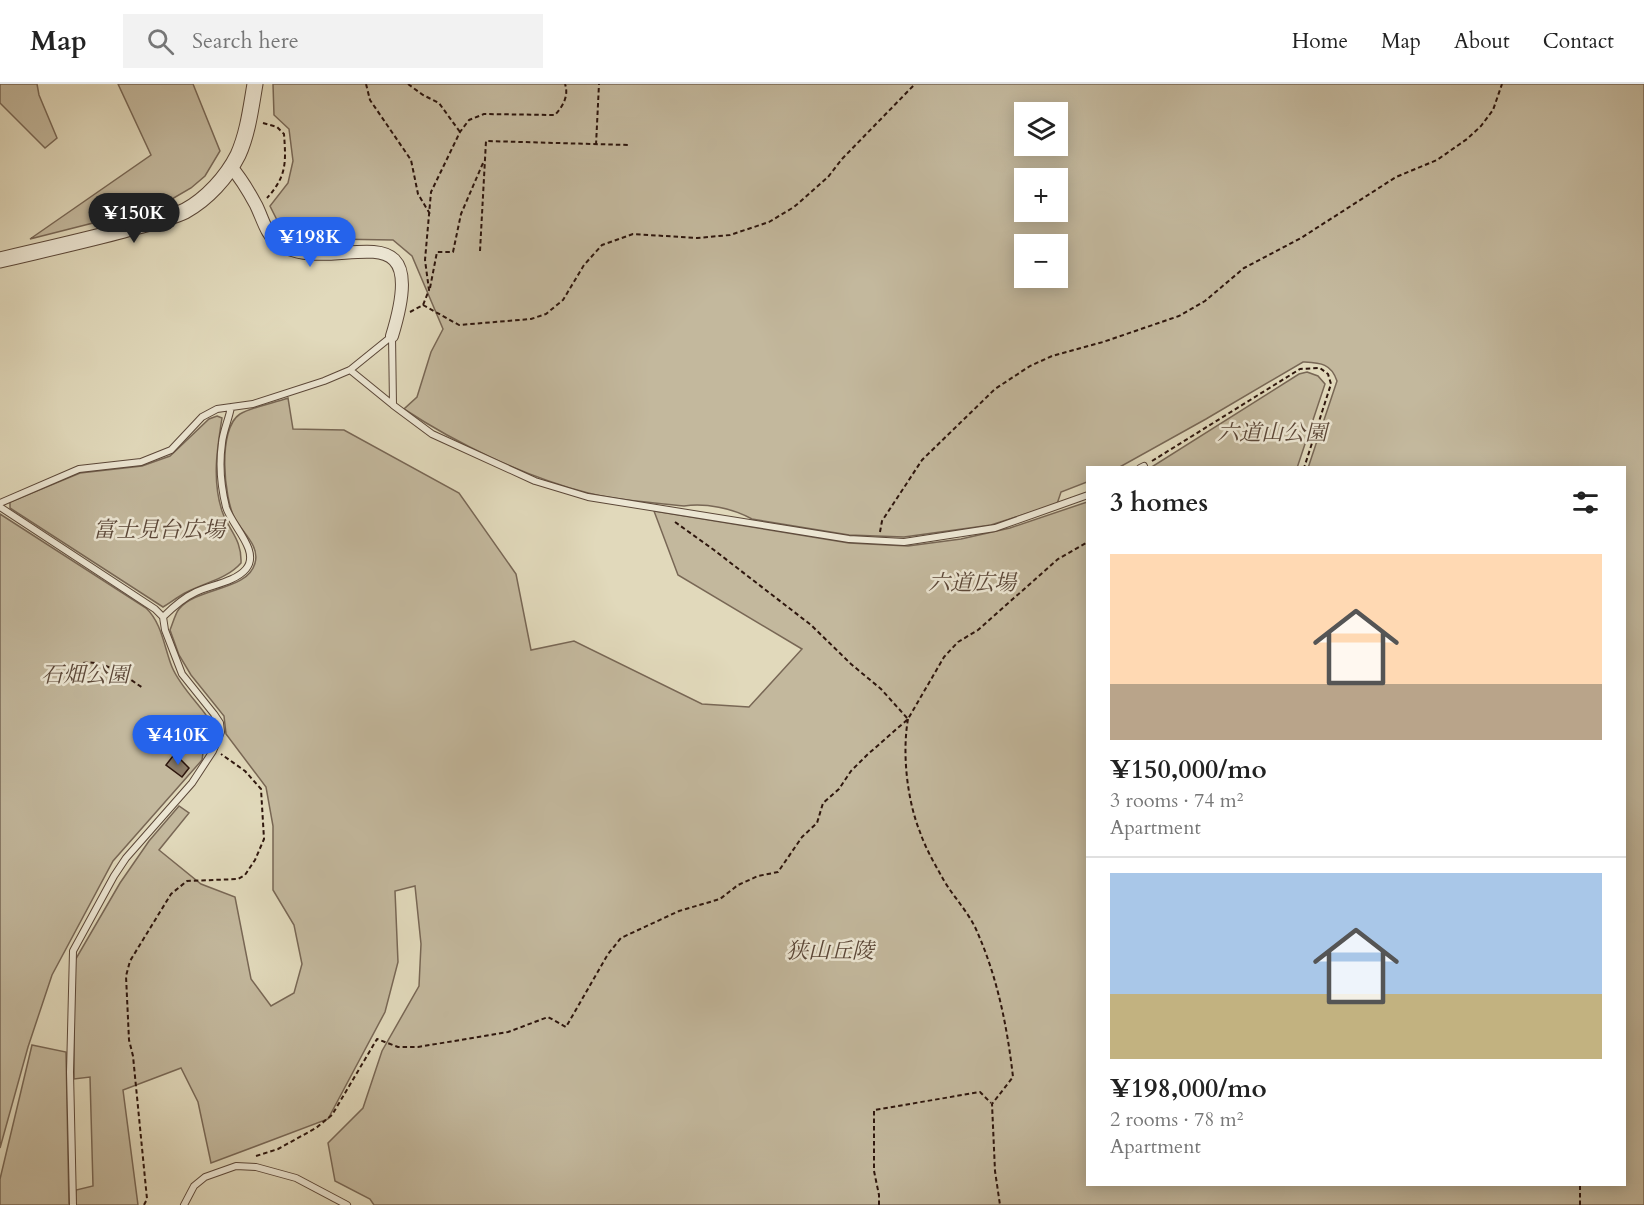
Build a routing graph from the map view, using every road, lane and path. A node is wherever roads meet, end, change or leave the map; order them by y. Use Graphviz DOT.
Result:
graph roads {
  1 [pos="255,84"];
  2 [pos="366,84"];
  3 [pos="408,84"];
  4 [pos="565,84"];
  5 [pos="599,84"];
  6 [pos="915,84"];
  7 [pos="1502,84"];
  8 [pos="257,122"];
  9 [pos="460,132"];
  10 [pos="596,145"];
  11 [pos="628,145"];
  12 [pos="484,160"];
  13 [pos="231,166"];
  14 [pos="256,206"];
  15 [pos="430,214"];
  16 [pos="480,251"];
  17 [pos="0,260"];
  18 [pos="429,290"];
  19 [pos="423,305"];
  20 [pos="397,319"];
  21 [pos="392,336"];
  22 [pos="350,370"];
  23 [pos="393,405"];
  24 [pos="231,407"];
  25 [pos="1144,466"];
  26 [pos="1305,466"];
  27 [pos="1086,496"];
  28 [pos="0,505"];
  29 [pos="654,508"];
  30 [pos="878,541"];
  31 [pos="1086,543"];
  32 [pos="163,617"];
  33 [pos="83,663"];
  34 [pos="142,688"];
  35 [pos="908,719"];
  36 [pos="213,750"];
  37 [pos="992,1104"];
  38 [pos="236,1166"];
  39 [pos="1580,1186"];
  40 [pos="73,1205"];
  41 [pos="144,1205"];
  42 [pos="184,1205"];
  43 [pos="347,1205"];
  44 [pos="879,1205"];
  45 [pos="1000,1205"];
  46 [pos="1580,1205"];
  1 -- 13 [label="street"];
  2 -- 15 [label="path"];
  3 -- 9 [label="path"];
  4 -- 9 [label="path"];
  5 -- 10 [label="path"];
  6 -- 19 [label="path"];
  7 -- 30 [label="path"];
  8 -- 14 [label="path"];
  9 -- 15 [label="path"];
  10 -- 11 [label="path"];
  10 -- 12 [label="path"];
  12 -- 16 [label="path"];
  12 -- 18 [label="path"];
  13 -- 14 [label="street"];
  13 -- 17 [label="street"];
  14 -- 20 [label="street"];
  15 -- 18 [label="path"];
  18 -- 19 [label="path"];
  19 -- 20 [label="path"];
  20 -- 21 [label="street"];
  21 -- 22 [label="lane"];
  21 -- 23 [label="lane"];
  22 -- 23 [label="lane"];
  22 -- 24 [label="lane"];
  23 -- 29 [label="lane"];
  24 -- 28 [label="lane"];
  24 -- 32 [label="lane"];
  25 -- 26 [label="path"];
  27 -- 30 [label="lane"];
  28 -- 32 [label="lane"];
  29 -- 30 [label="lane"];
  29 -- 35 [label="path"];
  31 -- 35 [label="path"];
  32 -- 36 [label="lane"];
  33 -- 34 [label="path"];
  35 -- 37 [label="path"];
  35 -- 38 [label="path"];
  36 -- 40 [label="lane"];
  36 -- 41 [label="path"];
  37 -- 44 [label="path"];
  37 -- 45 [label="path"];
  38 -- 42 [label="lane"];
  38 -- 43 [label="lane"];
  39 -- 46 [label="path"];
}
